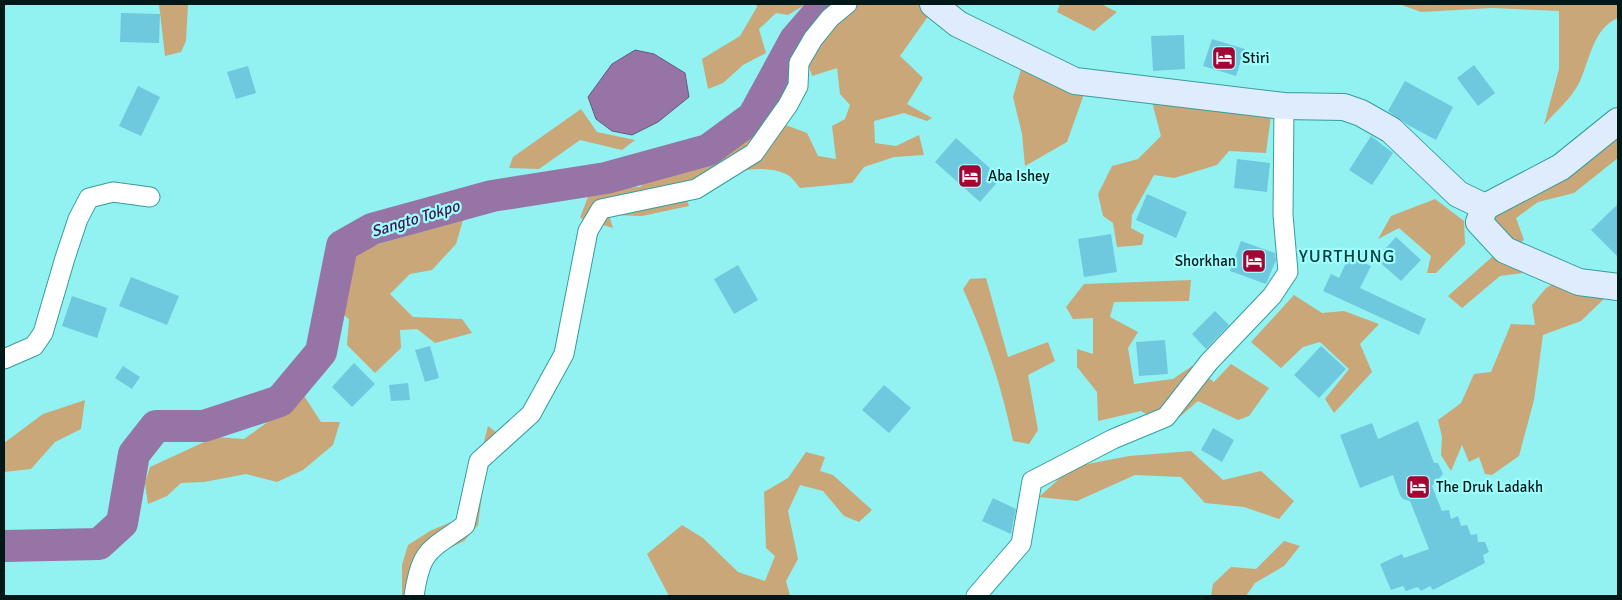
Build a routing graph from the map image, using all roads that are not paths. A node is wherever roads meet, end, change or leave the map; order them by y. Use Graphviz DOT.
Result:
graph roads {
  1 [pos="847,4"];
  2 [pos="933,4"];
  3 [pos="1284,106"];
  4 [pos="1618,122"];
  5 [pos="150,197"];
  6 [pos="1485,207"];
  7 [pos="1618,287"];
  8 [pos="4,359"];
  9 [pos="414,596"];
  10 [pos="976,596"];
  1 -- 9 [label="street"];
  2 -- 3 [label="street"];
  3 -- 6 [label="street"];
  3 -- 10 [label="street"];
  4 -- 6 [label="street"];
  5 -- 8 [label="street"];
  6 -- 7 [label="street"];
}
